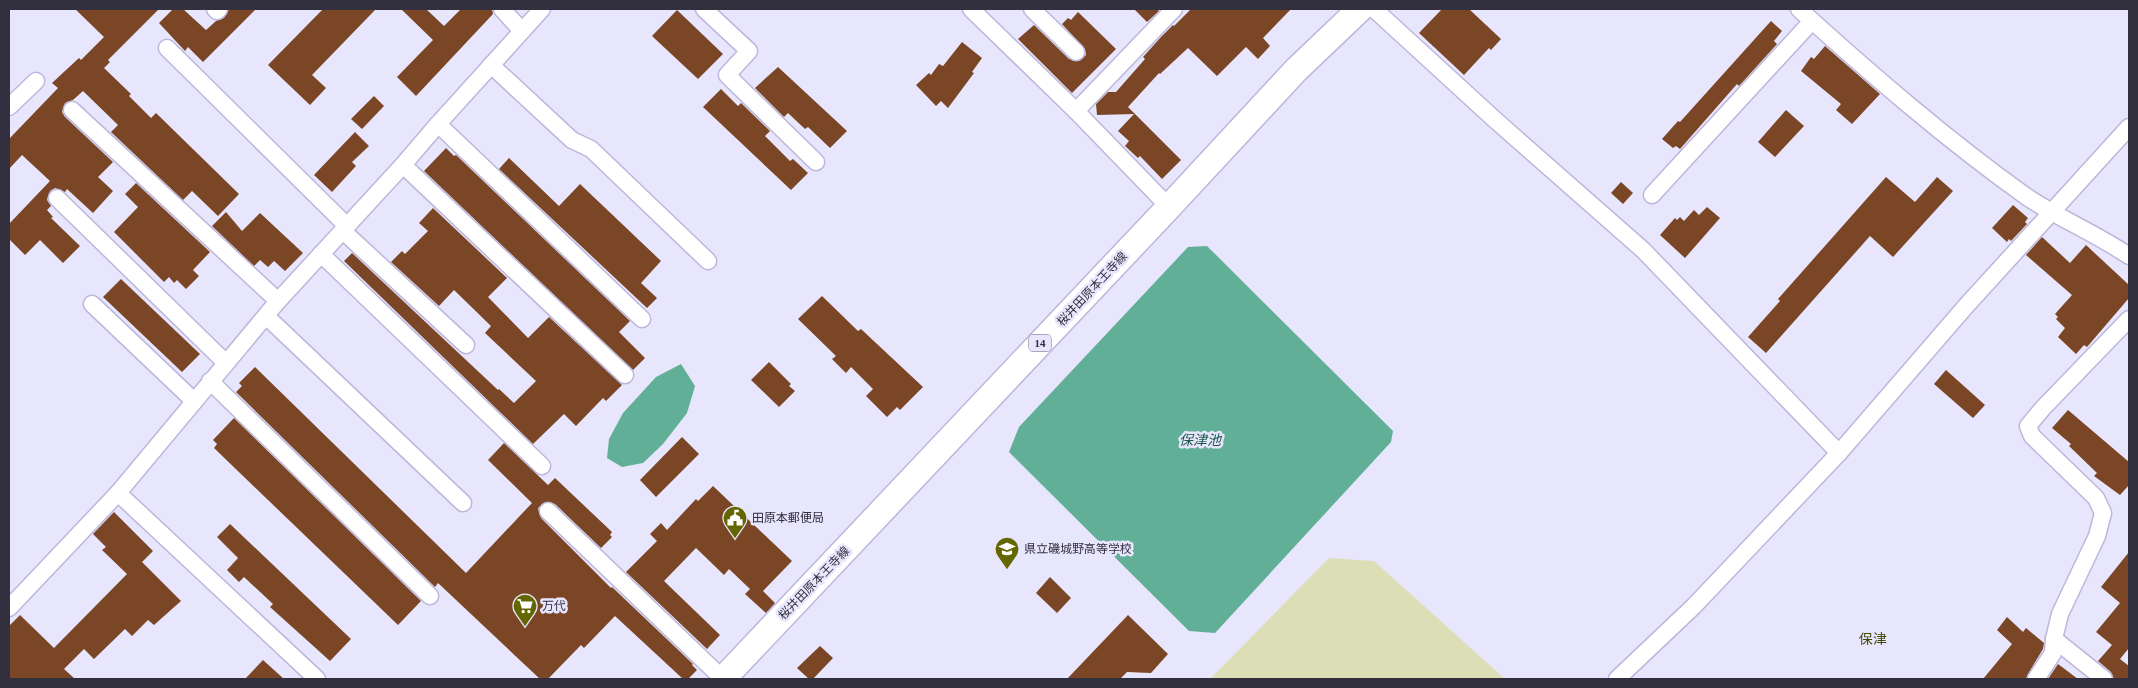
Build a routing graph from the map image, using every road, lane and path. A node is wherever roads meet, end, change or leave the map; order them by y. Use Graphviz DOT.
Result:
graph roads {
  1 [pos="215,9"];
  2 [pos="220,9"];
  3 [pos="502,9"];
  4 [pos="542,9"];
  5 [pos="704,9"];
  6 [pos="971,9"];
  7 [pos="1032,9"];
  8 [pos="1174,9"];
  9 [pos="1360,9"];
  10 [pos="1374,9"];
  11 [pos="1799,9"];
  12 [pos="1812,21"];
  13 [pos="522,30"];
  14 [pos="167,48"];
  15 [pos="1076,52"];
  16 [pos="492,65"];
  17 [pos="36,81"];
  18 [pos="9,107"];
  19 [pos="72,110"];
  20 [pos="1076,111"];
  21 [pos="438,124"];
  22 [pos="2129,127"];
  23 [pos="816,162"];
  24 [pos="403,165"];
  25 [pos="1652,195"];
  26 [pos="57,198"];
  27 [pos="1169,206"];
  28 [pos="2051,211"];
  29 [pos="345,228"];
  30 [pos="321,254"];
  31 [pos="2129,256"];
  32 [pos="708,261"];
  33 [pos="278,301"];
  34 [pos="92,304"];
  35 [pos="266,316"];
  36 [pos="642,318"];
  37 [pos="2129,319"];
  38 [pos="466,345"];
  39 [pos="226,363"];
  40 [pos="625,375"];
  41 [pos="210,382"];
  42 [pos="194,401"];
  43 [pos="1839,453"];
  44 [pos="542,466"];
  45 [pos="118,492"];
  46 [pos="463,503"];
  47 [pos="548,511"];
  48 [pos="430,596"];
  49 [pos="9,608"];
  50 [pos="2054,639"];
  51 [pos="317,679"];
  52 [pos="723,679"];
  53 [pos="1617,679"];
  54 [pos="2036,679"];
  55 [pos="2104,679"];
  1 -- 2 [label="street"];
  3 -- 13 [label="street"];
  4 -- 13 [label="street"];
  5 -- 23 [label="street"];
  6 -- 20 [label="street"];
  7 -- 15 [label="street"];
  8 -- 20 [label="street"];
  9 -- 27 [label="main road, 桜井田原本王寺線 / 14"];
  10 -- 43 [label="street"];
  11 -- 12 [label="street"];
  12 -- 25 [label="street"];
  12 -- 28 [label="street"];
  13 -- 16 [label="street"];
  14 -- 29 [label="street"];
  16 -- 21 [label="street"];
  16 -- 32 [label="street"];
  17 -- 18 [label="street"];
  19 -- 33 [label="street"];
  20 -- 27 [label="street"];
  21 -- 24 [label="street"];
  21 -- 36 [label="street"];
  22 -- 28 [label="street"];
  24 -- 29 [label="street"];
  24 -- 40 [label="street"];
  26 -- 39 [label="street"];
  27 -- 52 [label="main road, 桜井田原本王寺線 / 14"];
  28 -- 31 [label="street"];
  28 -- 43 [label="street"];
  29 -- 30 [label="street"];
  29 -- 38 [label="street"];
  30 -- 33 [label="street"];
  30 -- 44 [label="street"];
  33 -- 35 [label="street"];
  34 -- 42 [label="street"];
  35 -- 39 [label="street"];
  35 -- 46 [label="street"];
  37 -- 50 [label="street"];
  39 -- 41 [label="street"];
  41 -- 42 [label="street"];
  41 -- 48 [label="street"];
  42 -- 45 [label="street"];
  43 -- 53 [label="street"];
  45 -- 49 [label="street"];
  45 -- 51 [label="street"];
  47 -- 52 [label="street"];
  50 -- 54 [label="street"];
  50 -- 55 [label="street"];
}
